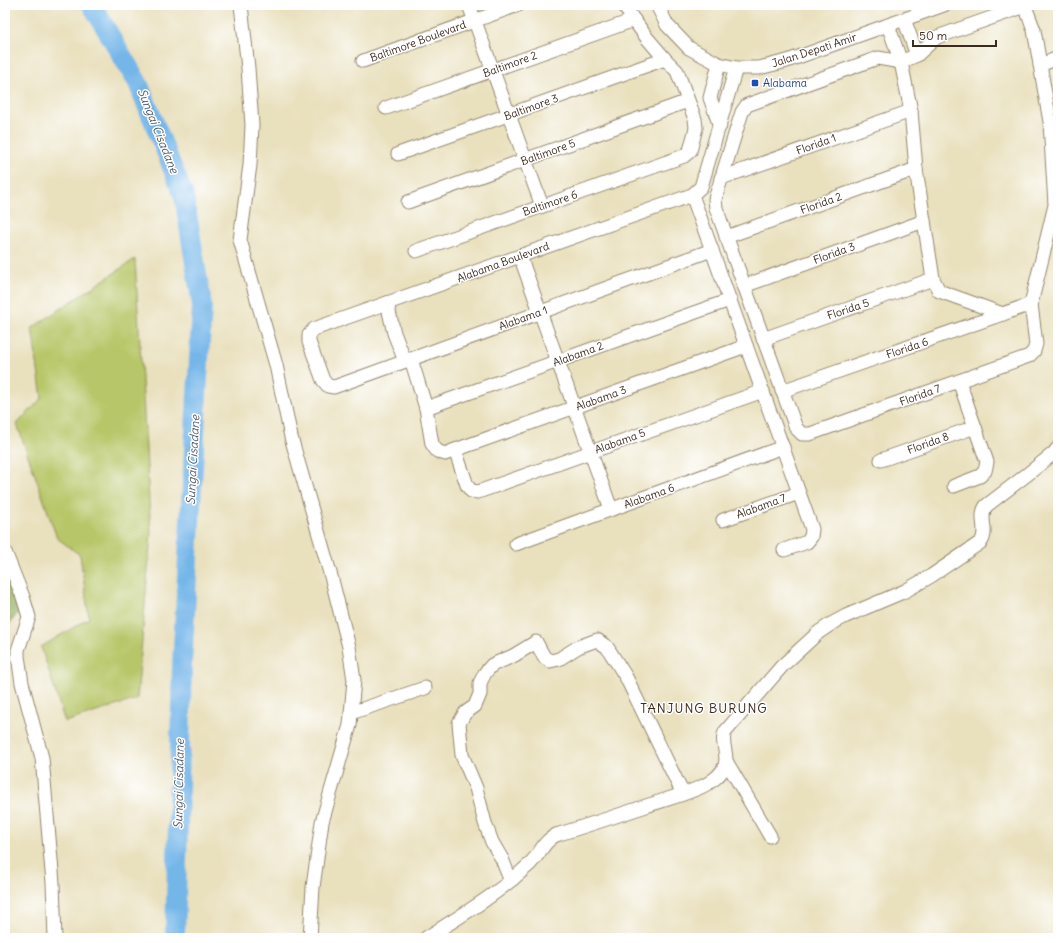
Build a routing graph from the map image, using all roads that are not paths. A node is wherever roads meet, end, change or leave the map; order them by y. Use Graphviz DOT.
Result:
graph roads {
  1 [pos="241,5"];
  2 [pos="469,5"];
  3 [pos="518,5"];
  4 [pos="624,5"];
  5 [pos="657,5"];
  6 [pos="944,5"];
  7 [pos="1027,5"];
  8 [pos="904,19"];
  9 [pos="475,20"];
  10 [pos="634,20"];
  11 [pos="888,25"];
  12 [pos="917,55"];
  13 [pos="1058,58"];
  14 [pos="665,59"];
  15 [pos="363,61"];
  16 [pos="901,62"];
  17 [pos="718,64"];
  18 [pos="1040,65"];
  19 [pos="736,68"];
  20 [pos="492,70"];
  21 [pos="688,102"];
  22 [pos="386,108"];
  23 [pos="911,110"];
  24 [pos="509,115"];
  25 [pos="1054,120"];
  26 [pos="720,126"];
  27 [pos="398,154"];
  28 [pos="525,160"];
  29 [pos="916,169"];
  30 [pos="1056,174"];
  31 [pos="721,178"];
  32 [pos="692,195"];
  33 [pos="408,202"];
  34 [pos="542,206"];
  35 [pos="924,221"];
  36 [pos="1054,226"];
  37 [pos="726,237"];
  38 [pos="416,250"];
  39 [pos="712,250"];
  40 [pos="520,256"];
  41 [pos="933,278"];
  42 [pos="744,286"];
  43 [pos="730,300"];
  44 [pos="387,304"];
  45 [pos="1031,304"];
  46 [pos="541,312"];
  47 [pos="1003,314"];
  48 [pos="763,339"];
  49 [pos="746,346"];
  50 [pos="408,360"];
  51 [pos="558,361"];
  52 [pos="958,381"];
  53 [pos="334,386"];
  54 [pos="762,391"];
  55 [pos="782,391"];
  56 [pos="575,407"];
  57 [pos="426,408"];
  58 [pos="975,427"];
  59 [pos="783,447"];
  60 [pos="1058,448"];
  61 [pos="455,450"];
  62 [pos="591,452"];
  63 [pos="881,460"];
  64 [pos="954,486"];
  65 [pos="799,493"];
  66 [pos="611,510"];
  67 [pos="723,520"];
  68 [pos="516,544"];
  69 [pos="784,550"];
  70 [pos="5,552"];
  71 [pos="425,688"];
  72 [pos="351,713"];
  73 [pos="726,761"];
  74 [pos="683,794"];
  75 [pos="770,836"];
  76 [pos="513,879"];
  77 [pos="55,938"];
  78 [pos="310,938"];
  79 [pos="426,938"];
  1 -- 72 [label="street"];
  2 -- 9 [label="street"];
  3 -- 9 [label="street, Baltimore Boulevard"];
  4 -- 10 [label="street"];
  5 -- 17 [label="street, Jalan Depati Amir"];
  6 -- 8 [label="street, Jalan Depati Amir"];
  7 -- 12 [label="street"];
  7 -- 18 [label="street"];
  8 -- 11 [label="street, Jalan Depati Amir"];
  8 -- 12 [label="street"];
  9 -- 15 [label="street, Baltimore Boulevard"];
  9 -- 20 [label="street"];
  10 -- 14 [label="street"];
  10 -- 20 [label="street, Baltimore 2"];
  11 -- 16 [label="street"];
  11 -- 19 [label="street, Jalan Depati Amir"];
  12 -- 16 [label="street"];
  13 -- 18 [label="street"];
  14 -- 21 [label="street"];
  14 -- 24 [label="street, Baltimore 3"];
  16 -- 23 [label="street"];
  16 -- 31 [label="street"];
  17 -- 19 [label="street, Jalan Depati Amir"];
  17 -- 26 [label="street"];
  18 -- 25 [label="street"];
  19 -- 26 [label="street"];
  20 -- 22 [label="street, Baltimore 2"];
  20 -- 24 [label="street"];
  21 -- 28 [label="street, Baltimore 5"];
  21 -- 34 [label="street, Baltimore 6"];
  23 -- 29 [label="street"];
  23 -- 31 [label="street, Florida 1"];
  24 -- 27 [label="street, Baltimore 3"];
  24 -- 28 [label="street"];
  25 -- 30 [label="street"];
  26 -- 32 [label="street"];
  28 -- 33 [label="street, Baltimore 5"];
  28 -- 34 [label="street"];
  29 -- 35 [label="street"];
  29 -- 37 [label="street, Florida 2"];
  30 -- 36 [label="street"];
  31 -- 37 [label="street"];
  32 -- 39 [label="street"];
  32 -- 40 [label="street, Alabama Boulevard"];
  34 -- 38 [label="street, Baltimore 6"];
  35 -- 41 [label="street"];
  35 -- 42 [label="street, Florida 3"];
  36 -- 45 [label="street"];
  37 -- 42 [label="street"];
  39 -- 43 [label="street"];
  39 -- 46 [label="street, Alabama 1"];
  40 -- 44 [label="street, Alabama Boulevard"];
  40 -- 46 [label="street"];
  41 -- 47 [label="street"];
  41 -- 48 [label="street, Florida 5"];
  42 -- 48 [label="street"];
  43 -- 49 [label="street"];
  43 -- 51 [label="street, Alabama 2"];
  44 -- 50 [label="street"];
  44 -- 53 [label="street, Alabama Boulevard"];
  45 -- 47 [label="street, Florida 6"];
  45 -- 52 [label="street, Florida 7"];
  46 -- 50 [label="street, Alabama 1"];
  46 -- 51 [label="street"];
  47 -- 55 [label="street, Florida 6"];
  48 -- 55 [label="street"];
  49 -- 54 [label="street"];
  49 -- 56 [label="street, Alabama 3"];
  50 -- 53 [label="street, Alabama 1"];
  50 -- 57 [label="street"];
  51 -- 56 [label="street"];
  51 -- 57 [label="street, Alabama 2"];
  52 -- 55 [label="street, Florida 7"];
  52 -- 58 [label="street"];
  54 -- 59 [label="street"];
  54 -- 62 [label="street, Alabama 5"];
  56 -- 61 [label="street, Alabama 3"];
  56 -- 62 [label="street"];
  57 -- 61 [label="street, Alabama 3"];
  58 -- 63 [label="street, Florida 8"];
  58 -- 64 [label="street"];
  59 -- 65 [label="street"];
  59 -- 66 [label="street, Alabama 6"];
  60 -- 73 [label="street"];
  61 -- 62 [label="street, Alabama 5"];
  62 -- 66 [label="street"];
  65 -- 67 [label="street, Alabama 7"];
  65 -- 69 [label="street"];
  66 -- 68 [label="street, Alabama 6"];
  70 -- 77 [label="street"];
  71 -- 72 [label="street"];
  72 -- 78 [label="street"];
  73 -- 74 [label="street"];
  73 -- 75 [label="street"];
  74 -- 76 [label="street"];
  74 -- 76 [label="street"];
  76 -- 79 [label="street"];
}
